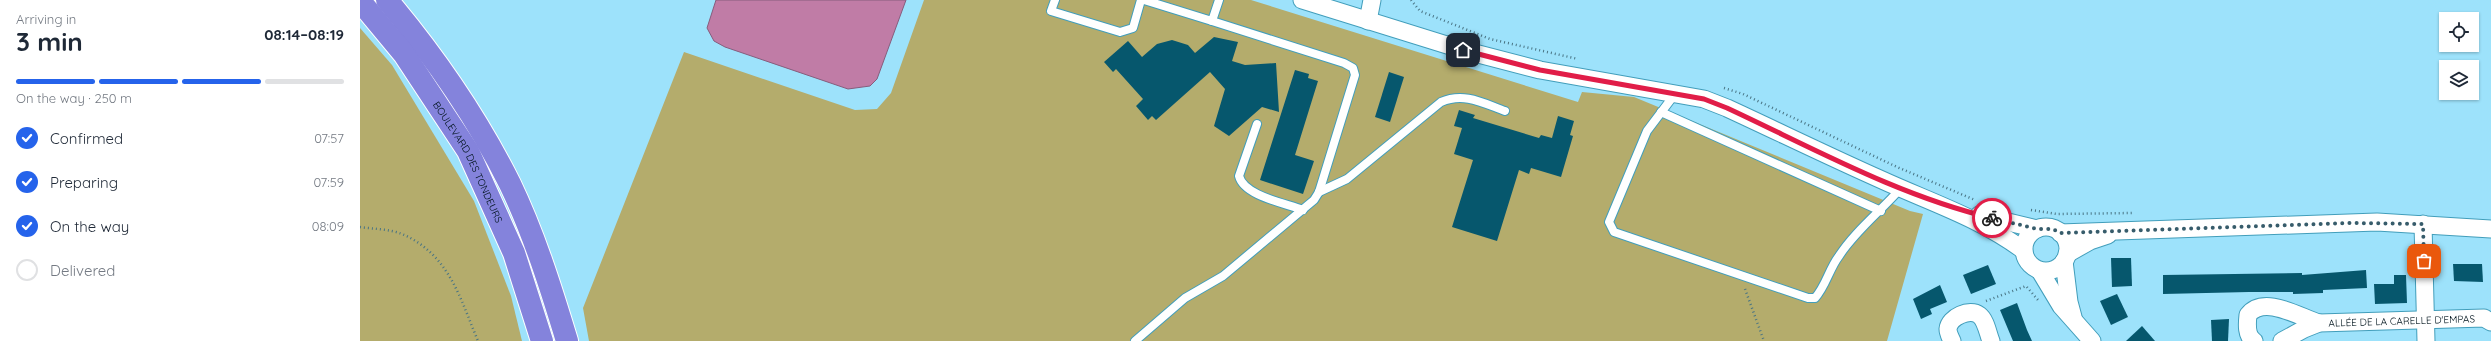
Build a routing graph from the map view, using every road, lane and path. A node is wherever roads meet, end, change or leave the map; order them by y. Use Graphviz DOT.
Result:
graph roads {
  1 [pos="387,0"];
  2 [pos="1054,0"];
  3 [pos="1141,0"];
  4 [pos="1144,0"];
  5 [pos="1219,0"];
  6 [pos="1302,0"];
  7 [pos="1372,0"];
  8 [pos="1411,0"];
  9 [pos="360,1"];
  10 [pos="1368,20"];
  11 [pos="1212,22"];
  12 [pos="1586,61"];
  13 [pos="1722,88"];
  14 [pos="1675,94"];
  15 [pos="1505,110"];
  16 [pos="1660,112"];
  17 [pos="1257,124"];
  18 [pos="1901,188"];
  19 [pos="1319,192"];
  20 [pos="1979,201"];
  21 [pos="1951,209"];
  22 [pos="2026,209"];
  23 [pos="1303,210"];
  24 [pos="1881,211"];
  25 [pos="2135,213"];
  26 [pos="2423,224"];
  27 [pos="360,227"];
  28 [pos="2037,229"];
  29 [pos="2491,229"];
  30 [pos="2119,232"];
  31 [pos="2060,233"];
  32 [pos="2023,250"];
  33 [pos="2066,257"];
  34 [pos="2040,270"];
  35 [pos="1740,275"];
  36 [pos="2041,304"];
  37 [pos="1974,313"];
  38 [pos="2489,318"];
  39 [pos="2425,319"];
  40 [pos="2075,321"];
  41 [pos="2319,323"];
  42 [pos="478,341"];
  43 [pos="542,341"];
  44 [pos="567,341"];
  45 [pos="1135,341"];
  46 [pos="1764,341"];
  47 [pos="1952,341"];
  48 [pos="1991,341"];
  49 [pos="2092,341"];
  50 [pos="2254,341"];
  51 [pos="2282,341"];
  52 [pos="2426,341"];
  1 -- 44 [label="highway"];
  2 -- 3 [label="lane"];
  4 -- 11 [label="lane"];
  5 -- 11 [label="lane"];
  6 -- 10 [label="street"];
  7 -- 10 [label="street"];
  8 -- 12 [label="path"];
  9 -- 43 [label="highway, BOULEVARD DES TONDEURS"];
  10 -- 14 [label="street"];
  11 -- 19 [label="lane"];
  13 -- 20 [label="path"];
  14 -- 16 [label="lane"];
  14 -- 18 [label="street"];
  15 -- 19 [label="lane"];
  16 -- 24 [label="lane"];
  16 -- 35 [label="lane"];
  17 -- 23 [label="lane"];
  18 -- 21 [label="street"];
  18 -- 24 [label="lane"];
  19 -- 23 [label="lane"];
  21 -- 28 [label="street"];
  21 -- 32 [label="street"];
  22 -- 25 [label="path"];
  23 -- 45 [label="lane"];
  24 -- 35 [label="lane"];
  26 -- 29 [label="street"];
  26 -- 30 [label="street"];
  26 -- 39 [label="street"];
  27 -- 42 [label="path"];
  28 -- 31 [label="street"];
  28 -- 32 [label="street"];
  30 -- 31 [label="street"];
  30 -- 33 [label="street"];
  31 -- 33 [label="street"];
  32 -- 34 [label="street"];
  33 -- 34 [label="street"];
  33 -- 40 [label="street"];
  34 -- 40 [label="street"];
  35 -- 46 [label="path"];
  36 -- 37 [label="path"];
  37 -- 47 [label="street"];
  37 -- 48 [label="street"];
  38 -- 39 [label="street, ALLÉE DE LA CARELLE D'EMPAS"];
  39 -- 41 [label="street, ALLÉE DE LA CARELLE D'EMPAS"];
  39 -- 52 [label="street"];
  40 -- 49 [label="street"];
  41 -- 50 [label="street, ALLÉE DE LA CARELLE D'EMPAS"];
  41 -- 51 [label="street, ALLÉE DE LA CARELLE D'EMPAS"];
}
